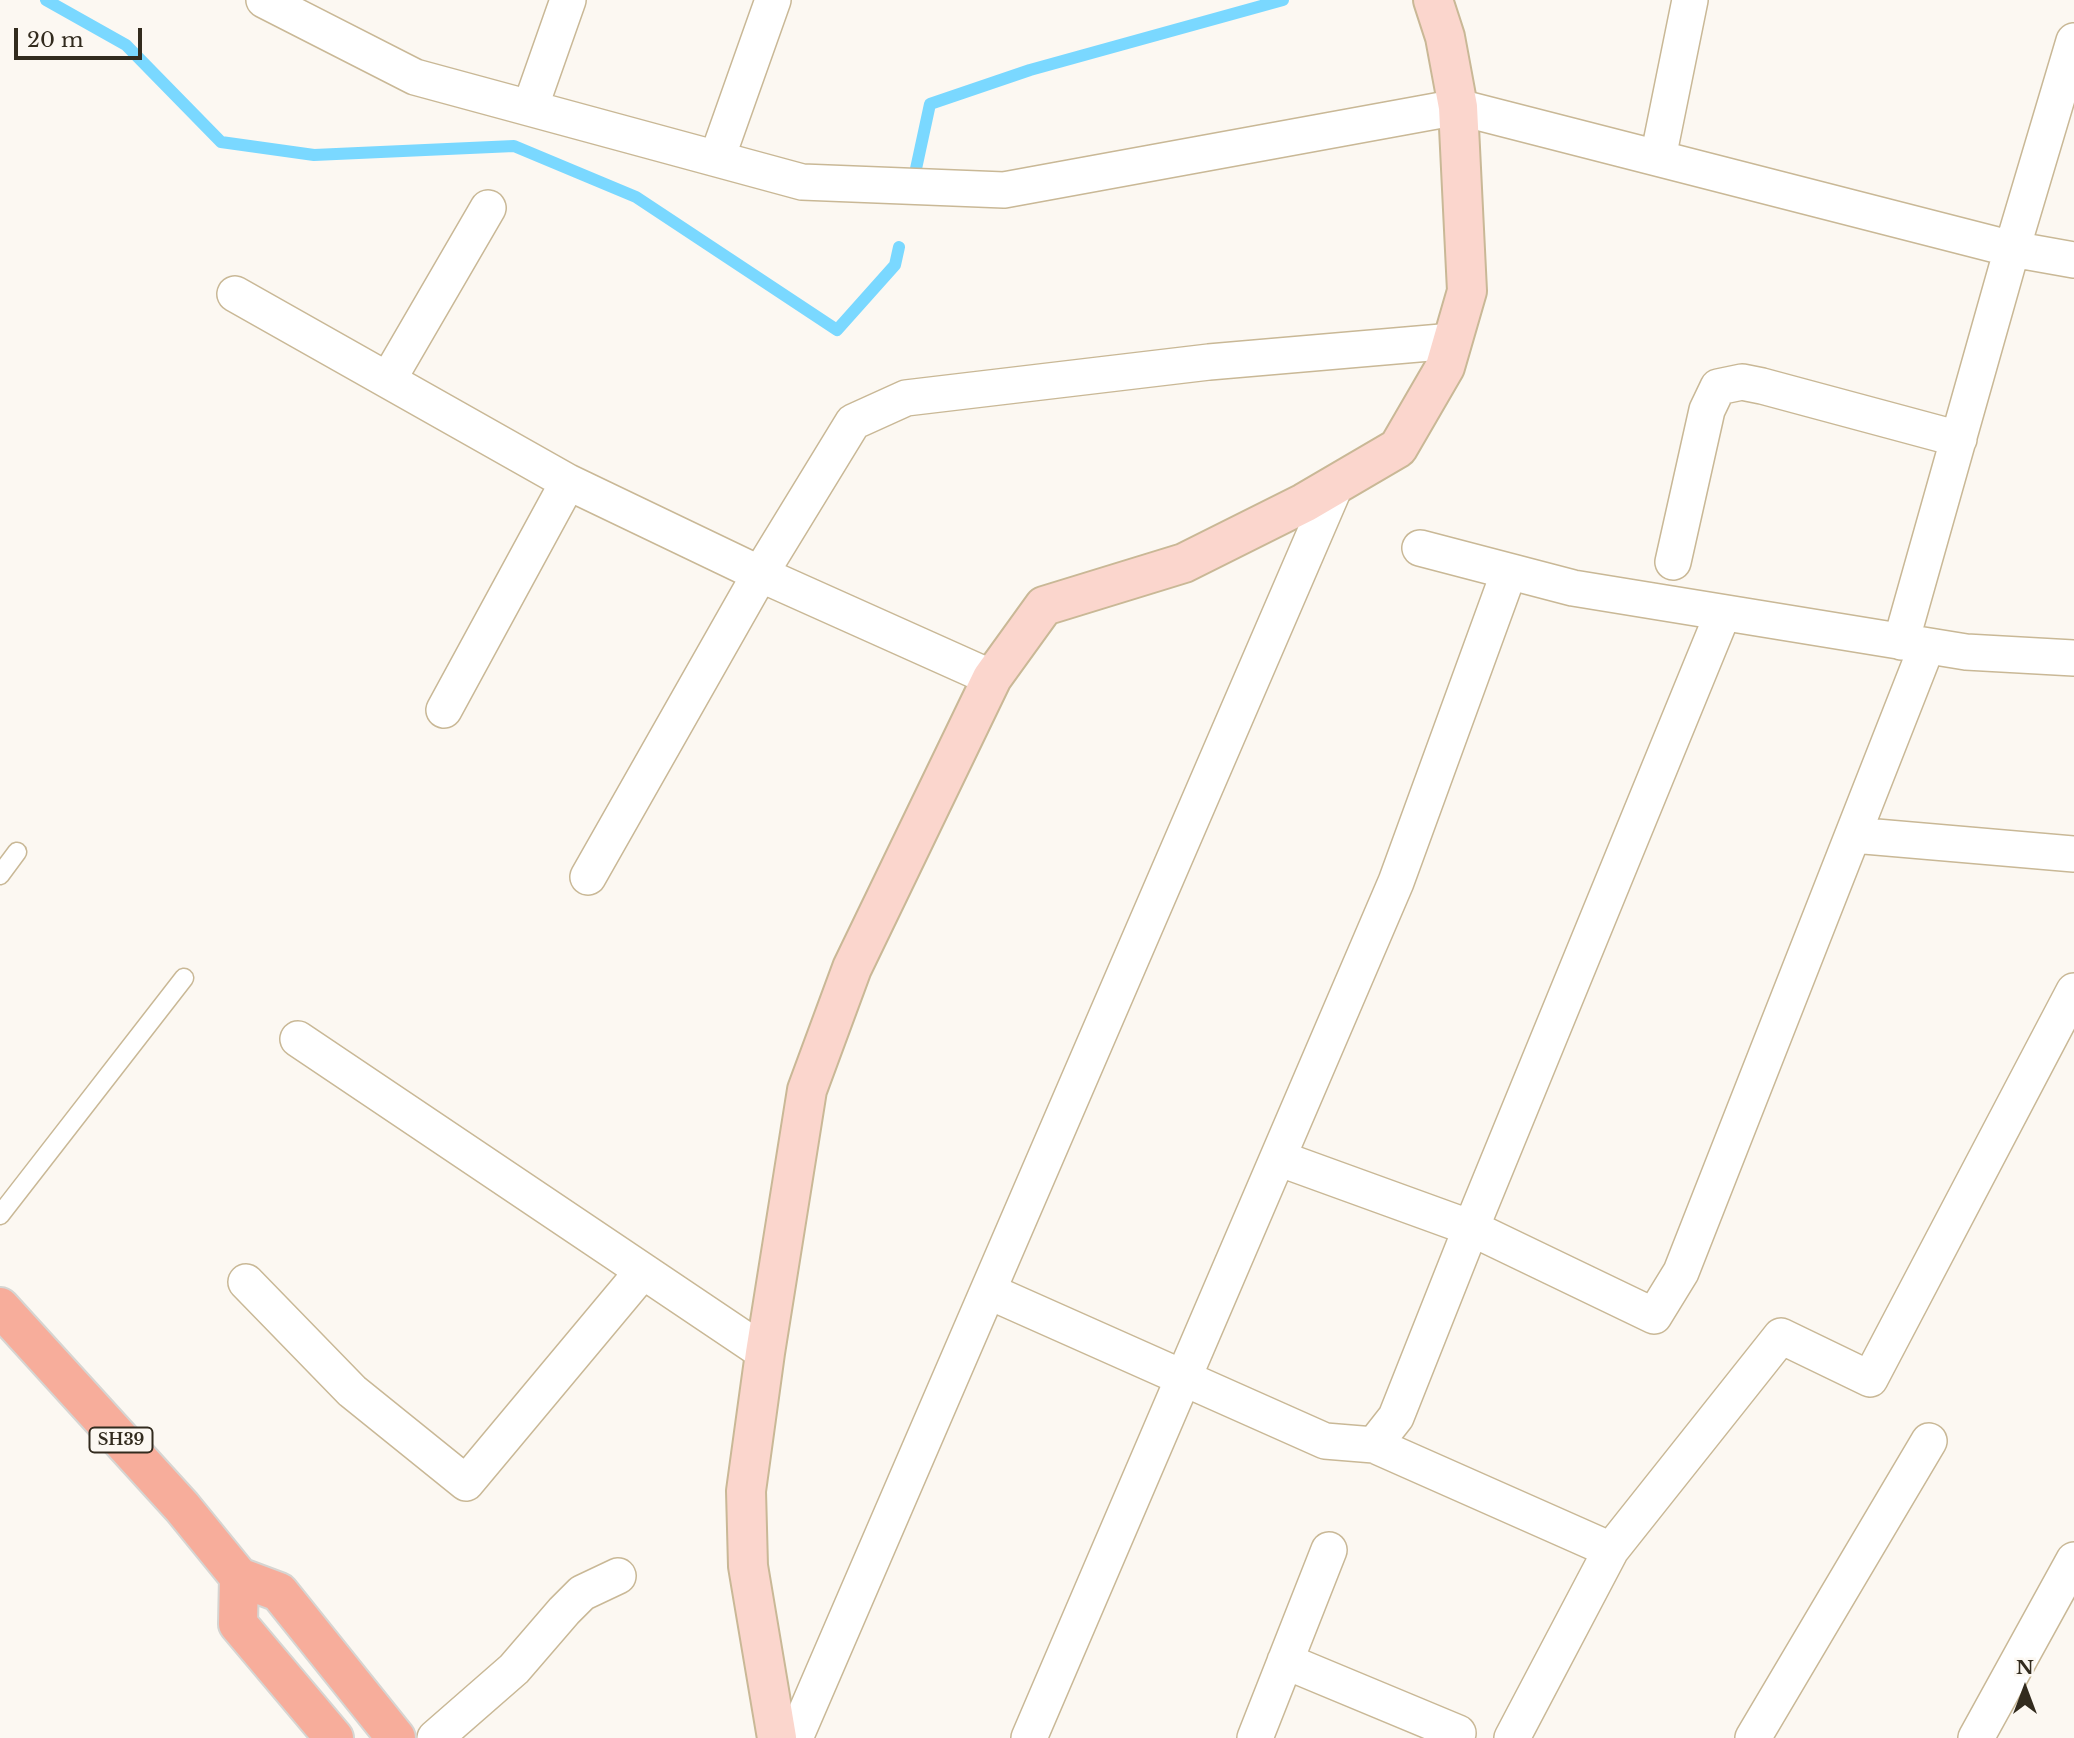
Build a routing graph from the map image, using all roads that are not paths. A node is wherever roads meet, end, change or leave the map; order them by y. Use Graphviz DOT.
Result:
graph roads {
  1 [pos="264,0"];
  2 [pos="568,0"];
  3 [pos="773,0"];
  4 [pos="1433,0"];
  5 [pos="1690,0"];
  6 [pos="2074,41"];
  7 [pos="1458,107"];
  8 [pos="530,108"];
  9 [pos="717,158"];
  10 [pos="1658,158"];
  11 [pos="488,208"];
  12 [pos="2012,248"];
  13 [pos="2074,260"];
  14 [pos="234,293"];
  15 [pos="1453,341"];
  16 [pos="388,380"];
  17 [pos="1959,439"];
  18 [pos="568,482"];
  19 [pos="1336,484"];
  20 [pos="1420,548"];
  21 [pos="1673,562"];
  22 [pos="1509,572"];
  23 [pos="760,574"];
  24 [pos="1723,613"];
  25 [pos="1914,644"];
  26 [pos="2074,658"];
  27 [pos="992,678"];
  28 [pos="444,710"];
  29 [pos="1853,835"];
  30 [pos="17,852"];
  31 [pos="2074,854"];
  32 [pos="0,875"];
  33 [pos="588,877"];
  34 [pos="184,978"];
  35 [pos="2074,991"];
  36 [pos="298,1039"];
  37 [pos="1278,1158"];
  38 [pos="0,1215"];
  39 [pos="1471,1228"];
  40 [pos="643,1271"];
  41 [pos="246,1282"];
  42 [pos="988,1292"];
  43 [pos="0,1307"];
  44 [pos="765,1353"];
  45 [pos="1182,1377"];
  46 [pos="1929,1441"];
  47 [pos="1374,1445"];
  48 [pos="1329,1550"];
  49 [pos="1611,1550"];
  50 [pos="2074,1560"];
  51 [pos="618,1576"];
  52 [pos="239,1577"];
  53 [pos="1285,1661"];
  54 [pos="1458,1734"];
  55 [pos="334,1738"];
  56 [pos="396,1738"];
  57 [pos="435,1738"];
  58 [pos="777,1738"];
  59 [pos="796,1738"];
  60 [pos="1028,1738"];
  61 [pos="1255,1738"];
  62 [pos="1512,1738"];
  63 [pos="1753,1738"];
  64 [pos="1976,1738"];
  1 -- 8 [label="street"];
  2 -- 8 [label="street"];
  3 -- 9 [label="street"];
  4 -- 7 [label="street"];
  5 -- 10 [label="street"];
  6 -- 12 [label="street"];
  7 -- 9 [label="street"];
  7 -- 10 [label="street"];
  7 -- 15 [label="street"];
  8 -- 9 [label="street"];
  10 -- 12 [label="street"];
  11 -- 16 [label="street"];
  12 -- 13 [label="street"];
  12 -- 17 [label="street"];
  14 -- 16 [label="street"];
  15 -- 19 [label="street"];
  15 -- 23 [label="street"];
  16 -- 18 [label="street"];
  17 -- 21 [label="street"];
  17 -- 25 [label="street"];
  18 -- 23 [label="street"];
  18 -- 28 [label="street"];
  19 -- 27 [label="street"];
  19 -- 42 [label="street"];
  20 -- 22 [label="street"];
  22 -- 24 [label="street"];
  22 -- 37 [label="street"];
  23 -- 27 [label="street"];
  23 -- 33 [label="street"];
  24 -- 25 [label="street"];
  24 -- 39 [label="street"];
  25 -- 26 [label="street"];
  25 -- 29 [label="street"];
  27 -- 44 [label="street"];
  29 -- 31 [label="street"];
  29 -- 39 [label="street"];
  30 -- 32 [label="lane"];
  34 -- 38 [label="lane"];
  35 -- 49 [label="street"];
  36 -- 40 [label="street"];
  37 -- 39 [label="street"];
  37 -- 45 [label="street"];
  39 -- 47 [label="street"];
  40 -- 41 [label="street"];
  40 -- 44 [label="street"];
  42 -- 45 [label="street"];
  42 -- 59 [label="street"];
  43 -- 52 [label="main road, SH39"];
  44 -- 58 [label="street"];
  45 -- 47 [label="street"];
  45 -- 60 [label="street"];
  46 -- 63 [label="street"];
  47 -- 49 [label="street"];
  48 -- 53 [label="street"];
  49 -- 62 [label="street"];
  50 -- 64 [label="street"];
  51 -- 57 [label="street"];
  52 -- 55 [label="main road"];
  52 -- 56 [label="main road"];
  53 -- 54 [label="street"];
  53 -- 61 [label="street"];
}
